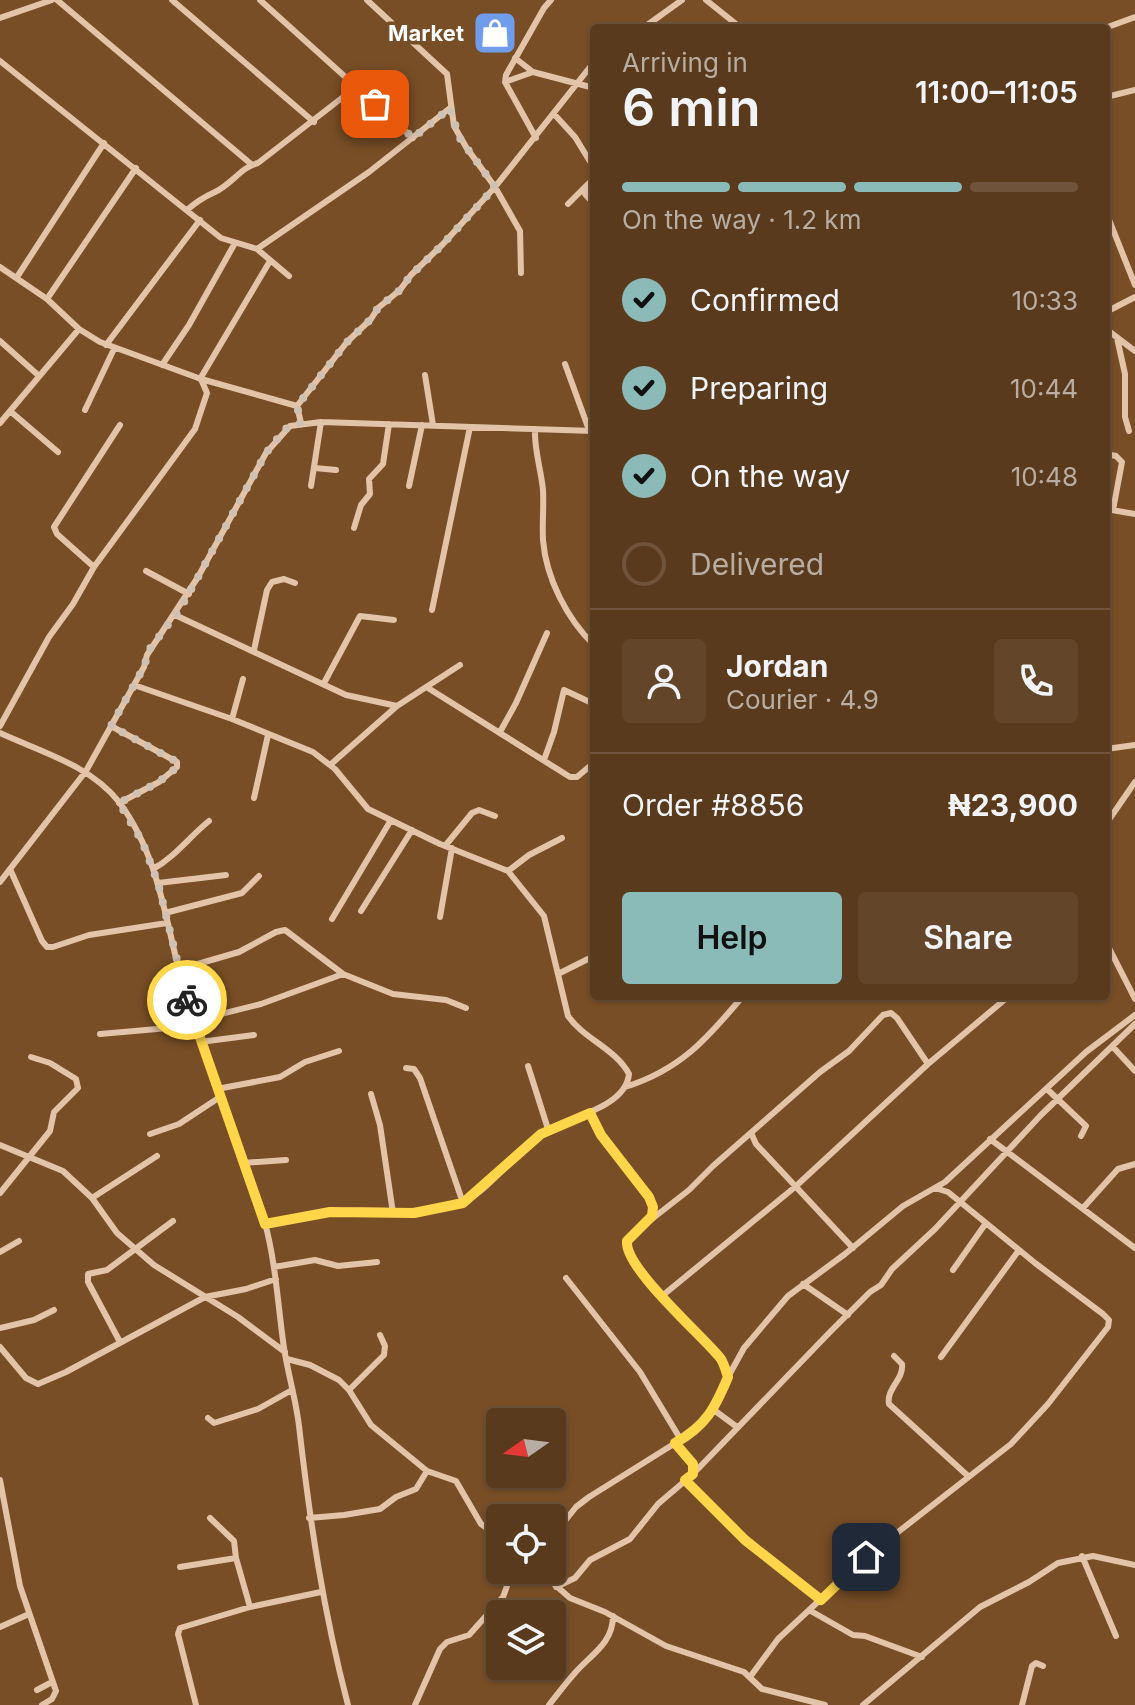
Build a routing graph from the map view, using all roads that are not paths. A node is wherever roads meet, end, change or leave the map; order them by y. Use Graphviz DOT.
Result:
graph roads {
  1 [pos="23,0"];
  2 [pos="55,0"];
  3 [pos="172,0"];
  4 [pos="260,0"];
  5 [pos="367,0"];
  6 [pos="551,0"];
  7 [pos="682,0"];
  8 [pos="706,0"];
  9 [pos="29,8"];
  10 [pos="1135,17"];
  11 [pos="0,18"];
  12 [pos="651,24"];
  13 [pos="736,24"];
  14 [pos="1110,26"];
  15 [pos="515,58"];
  16 [pos="0,61"];
  17 [pos="590,67"];
  18 [pos="533,72"];
  19 [pos="505,82"];
  20 [pos="577,83"];
  21 [pos="356,87"];
  22 [pos="590,87"];
  23 [pos="1135,90"];
  24 [pos="1110,96"];
  25 [pos="450,108"];
  26 [pos="554,114"];
  27 [pos="314,122"];
  28 [pos="413,138"];
  29 [pos="536,138"];
  30 [pos="104,143"];
  31 [pos="590,161"];
  32 [pos="251,164"];
  33 [pos="136,168"];
  34 [pos="590,182"];
  35 [pos="495,187"];
  36 [pos="585,188"];
  37 [pos="590,200"];
  38 [pos="568,204"];
  39 [pos="187,210"];
  40 [pos="200,220"];
  41 [pos="1110,222"];
  42 [pos="235,243"];
  43 [pos="257,249"];
  44 [pos="270,261"];
  45 [pos="0,267"];
  46 [pos="521,273"];
  47 [pos="289,276"];
  48 [pos="17,277"];
  49 [pos="1135,285"];
  50 [pos="1135,297"];
  51 [pos="47,299"];
  52 [pos="1110,310"];
  53 [pos="79,329"];
  54 [pos="1110,332"];
  55 [pos="1117,338"];
  56 [pos="0,341"];
  57 [pos="106,345"];
  58 [pos="114,349"];
  59 [pos="1135,351"];
  60 [pos="565,364"];
  61 [pos="162,365"];
  62 [pos="38,375"];
  63 [pos="425,375"];
  64 [pos="201,379"];
  65 [pos="226,387"];
  66 [pos="207,393"];
  67 [pos="297,406"];
  68 [pos="85,410"];
  69 [pos="10,411"];
  70 [pos="321,422"];
  71 [pos="0,423"];
  72 [pos="301,423"];
  73 [pos="389,424"];
  74 [pos="120,425"];
  75 [pos="422,425"];
  76 [pos="433,425"];
  77 [pos="590,425"];
  78 [pos="470,427"];
  79 [pos="535,429"];
  80 [pos="590,430"];
  81 [pos="1129,431"];
  82 [pos="58,452"];
  83 [pos="1110,455"];
  84 [pos="315,468"];
  85 [pos="336,470"];
  86 [pos="311,486"];
  87 [pos="409,486"];
  88 [pos="1110,510"];
  89 [pos="1135,514"];
  90 [pos="354,528"];
  91 [pos="94,567"];
  92 [pos="146,571"];
  93 [pos="295,583"];
  94 [pos="189,594"];
  95 [pos="432,610"];
  96 [pos="175,615"];
  97 [pos="394,620"];
  98 [pos="547,633"];
  99 [pos="590,640"];
  100 [pos="254,650"];
  101 [pos="460,665"];
  102 [pos="243,679"];
  103 [pos="324,683"];
  104 [pos="134,685"];
  105 [pos="428,688"];
  106 [pos="590,702"];
  107 [pos="397,706"];
  108 [pos="232,719"];
  109 [pos="0,726"];
  110 [pos="111,726"];
  111 [pos="500,732"];
  112 [pos="0,733"];
  113 [pos="268,735"];
  114 [pos="1135,745"];
  115 [pos="1110,748"];
  116 [pos="544,760"];
  117 [pos="330,765"];
  118 [pos="590,766"];
  119 [pos="86,771"];
  120 [pos="1135,782"];
  121 [pos="254,798"];
  122 [pos="119,803"];
  123 [pos="495,816"];
  124 [pos="1110,818"];
  125 [pos="391,820"];
  126 [pos="209,821"];
  127 [pos="412,830"];
  128 [pos="562,838"];
  129 [pos="449,847"];
  130 [pos="10,869"];
  131 [pos="153,869"];
  132 [pos="508,871"];
  133 [pos="226,875"];
  134 [pos="259,876"];
  135 [pos="0,882"];
  136 [pos="158,883"];
  137 [pos="361,911"];
  138 [pos="165,913"];
  139 [pos="440,917"];
  140 [pos="332,919"];
  141 [pos="167,923"];
  142 [pos="1110,950"];
  143 [pos="590,959"];
  144 [pos="177,970"];
  145 [pos="343,974"];
  146 [pos="558,974"];
  147 [pos="1135,999"];
  148 [pos="740,1000"];
  149 [pos="1004,1000"];
  150 [pos="466,1008"];
  151 [pos="1135,1015"];
  152 [pos="193,1021"];
  153 [pos="1135,1024"];
  154 [pos="100,1034"];
  155 [pos="254,1035"];
  156 [pos="200,1042"];
  157 [pos="1113,1047"];
  158 [pos="339,1051"];
  159 [pos="31,1057"];
  160 [pos="928,1064"];
  161 [pos="528,1066"];
  162 [pos="406,1068"];
  163 [pos="1135,1071"];
  164 [pos="625,1087"];
  165 [pos="1047,1089"];
  166 [pos="219,1093"];
  167 [pos="371,1094"];
  168 [pos="1057,1099"];
  169 [pos="590,1113"];
  170 [pos="548,1129"];
  171 [pos="150,1134"];
  172 [pos="752,1135"];
  173 [pos="1081,1136"];
  174 [pos="990,1139"];
  175 [pos="744,1141"];
  176 [pos="756,1144"];
  177 [pos="0,1145"];
  178 [pos="1007,1153"];
  179 [pos="29,1156"];
  180 [pos="157,1156"];
  181 [pos="286,1160"];
  182 [pos="243,1163"];
  183 [pos="1135,1164"];
  184 [pos="945,1182"];
  185 [pos="795,1187"];
  186 [pos="935,1188"];
  187 [pos="948,1192"];
  188 [pos="0,1193"];
  189 [pos="92,1198"];
  190 [pos="959,1202"];
  191 [pos="463,1203"];
  192 [pos="653,1207"];
  193 [pos="665,1208"];
  194 [pos="1083,1208"];
  195 [pos="393,1213"];
  196 [pos="652,1216"];
  197 [pos="173,1221"];
  198 [pos="986,1223"];
  199 [pos="265,1224"];
  200 [pos="19,1241"];
  201 [pos="853,1248"];
  202 [pos="1135,1248"];
  203 [pos="136,1250"];
  204 [pos="1019,1250"];
  205 [pos="0,1252"];
  206 [pos="377,1262"];
  207 [pos="274,1267"];
  208 [pos="953,1270"];
  209 [pos="566,1278"];
  210 [pos="276,1279"];
  211 [pos="803,1284"];
  212 [pos="662,1296"];
  213 [pos="205,1297"];
  214 [pos="54,1310"];
  215 [pos="848,1315"];
  216 [pos="0,1328"];
  217 [pos="380,1335"];
  218 [pos="120,1342"];
  219 [pos="0,1347"];
  220 [pos="286,1356"];
  221 [pos="894,1356"];
  222 [pos="738,1357"];
  223 [pos="941,1357"];
  224 [pos="722,1361"];
  225 [pos="299,1362"];
  226 [pos="288,1369"];
  227 [pos="728,1377"];
  228 [pos="292,1390"];
  229 [pos="349,1390"];
  230 [pos="714,1410"];
  231 [pos="208,1418"];
  232 [pos="737,1427"];
  233 [pos="678,1442"];
  234 [pos="703,1463"];
  235 [pos="693,1464"];
  236 [pos="427,1471"];
  237 [pos="693,1474"];
  238 [pos="968,1476"];
  239 [pos="0,1480"];
  240 [pos="685,1480"];
  241 [pos="210,1518"];
  242 [pos="309,1518"];
  243 [pos="566,1520"];
  244 [pos="486,1527"];
  245 [pos="11,1546"];
  246 [pos="0,1548"];
  247 [pos="1082,1556"];
  248 [pos="236,1558"];
  249 [pos="1135,1565"];
  250 [pos="180,1567"];
  251 [pos="508,1584"];
  252 [pos="553,1584"];
  253 [pos="556,1587"];
  254 [pos="321,1592"];
  255 [pos="821,1600"];
  256 [pos="250,1607"];
  257 [pos="809,1610"];
  258 [pos="29,1614"];
  259 [pos="613,1616"];
  260 [pos="0,1627"];
  261 [pos="1116,1636"];
  262 [pos="922,1657"];
  263 [pos="1043,1666"];
  264 [pos="750,1677"];
  265 [pos="52,1682"];
  266 [pos="37,1690"];
  267 [pos="42,1705"];
  268 [pos="196,1705"];
  269 [pos="348,1705"];
  270 [pos="415,1705"];
  271 [pos="549,1705"];
  272 [pos="825,1705"];
  273 [pos="863,1705"];
  274 [pos="1022,1705"];
  1 -- 9 [label="street"];
  2 -- 9 [label="street"];
  2 -- 32 [label="street"];
  3 -- 27 [label="street"];
  4 -- 21 [label="street"];
  5 -- 25 [label="street"];
  6 -- 15 [label="street"];
  7 -- 12 [label="street"];
  8 -- 13 [label="street"];
  9 -- 11 [label="street"];
  10 -- 14 [label="street"];
  15 -- 18 [label="street"];
  15 -- 19 [label="street"];
  16 -- 30 [label="street"];
  17 -- 20 [label="street"];
  18 -- 19 [label="street"];
  18 -- 20 [label="street"];
  19 -- 29 [label="street"];
  20 -- 22 [label="street"];
  20 -- 26 [label="street"];
  21 -- 27 [label="street"];
  21 -- 28 [label="street"];
  23 -- 24 [label="street"];
  25 -- 28 [label="street"];
  25 -- 35 [label="street"];
  26 -- 29 [label="street"];
  26 -- 31 [label="street"];
  27 -- 32 [label="street"];
  28 -- 43 [label="street"];
  29 -- 35 [label="street"];
  30 -- 33 [label="street"];
  30 -- 48 [label="street"];
  32 -- 39 [label="street"];
  33 -- 39 [label="street"];
  33 -- 51 [label="street"];
  34 -- 36 [label="street"];
  35 -- 46 [label="street"];
  35 -- 67 [label="street"];
  36 -- 37 [label="street"];
  36 -- 38 [label="street"];
  39 -- 40 [label="street"];
  40 -- 42 [label="street"];
  40 -- 57 [label="street"];
  41 -- 49 [label="street"];
  42 -- 43 [label="street"];
  42 -- 61 [label="street"];
  43 -- 44 [label="street"];
  44 -- 47 [label="street"];
  44 -- 64 [label="street"];
  45 -- 48 [label="street"];
  48 -- 51 [label="street"];
  50 -- 52 [label="street"];
  51 -- 53 [label="street"];
  53 -- 57 [label="street"];
  53 -- 62 [label="street"];
  54 -- 55 [label="street"];
  55 -- 59 [label="street"];
  55 -- 81 [label="street"];
  56 -- 62 [label="street"];
  57 -- 58 [label="street"];
  58 -- 61 [label="street"];
  58 -- 68 [label="street"];
  60 -- 77 [label="street"];
  61 -- 64 [label="street"];
  62 -- 69 [label="street"];
  63 -- 76 [label="street"];
  64 -- 65 [label="street"];
  64 -- 66 [label="street"];
  65 -- 66 [label="street"];
  65 -- 67 [label="street"];
  66 -- 91 [label="street"];
  67 -- 72 [label="street"];
  69 -- 71 [label="street"];
  69 -- 82 [label="street"];
  70 -- 72 [label="street"];
  70 -- 73 [label="street"];
  70 -- 84 [label="street"];
  72 -- 94 [label="street"];
  73 -- 75 [label="street"];
  73 -- 90 [label="street"];
  74 -- 91 [label="street"];
  75 -- 76 [label="street"];
  75 -- 87 [label="street"];
  76 -- 78 [label="street"];
  78 -- 79 [label="street"];
  78 -- 95 [label="street"];
  79 -- 80 [label="street"];
  79 -- 99 [label="street"];
  83 -- 88 [label="street"];
  84 -- 85 [label="street"];
  84 -- 86 [label="street"];
  88 -- 89 [label="street"];
  91 -- 109 [label="street"];
  92 -- 94 [label="street"];
  93 -- 100 [label="street"];
  94 -- 96 [label="street"];
  96 -- 100 [label="street"];
  96 -- 104 [label="street"];
  97 -- 103 [label="street"];
  98 -- 111 [label="street"];
  100 -- 103 [label="street"];
  101 -- 105 [label="street"];
  102 -- 108 [label="street"];
  103 -- 107 [label="street"];
  104 -- 108 [label="street"];
  104 -- 110 [label="street"];
  105 -- 107 [label="street"];
  105 -- 111 [label="street"];
  106 -- 116 [label="street"];
  107 -- 117 [label="street"];
  108 -- 113 [label="street"];
  110 -- 119 [label="street"];
  110 -- 122 [label="street"];
  111 -- 116 [label="street"];
  112 -- 119 [label="street"];
  113 -- 117 [label="street"];
  113 -- 121 [label="street"];
  114 -- 115 [label="street"];
  116 -- 118 [label="street"];
  117 -- 125 [label="street"];
  119 -- 122 [label="street"];
  119 -- 130 [label="street"];
  120 -- 124 [label="street"];
  122 -- 131 [label="street"];
  123 -- 129 [label="street"];
  125 -- 127 [label="street"];
  125 -- 140 [label="street"];
  126 -- 131 [label="street"];
  127 -- 129 [label="street"];
  127 -- 137 [label="street"];
  128 -- 132 [label="street"];
  129 -- 132 [label="street"];
  129 -- 139 [label="street"];
  130 -- 135 [label="street"];
  130 -- 141 [label="street"];
  131 -- 136 [label="street"];
  132 -- 146 [label="street"];
  133 -- 136 [label="street"];
  134 -- 138 [label="street"];
  136 -- 138 [label="street"];
  138 -- 141 [label="street"];
  141 -- 144 [label="street"];
  142 -- 147 [label="street"];
  143 -- 146 [label="street"];
  144 -- 145 [label="street"];
  144 -- 152 [label="street"];
  145 -- 150 [label="street"];
  145 -- 152 [label="street"];
  146 -- 164 [label="street"];
  148 -- 164 [label="street"];
  149 -- 160 [label="street"];
  151 -- 165 [label="street"];
  152 -- 154 [label="street"];
  152 -- 156 [label="street"];
  153 -- 157 [label="street"];
  155 -- 156 [label="street"];
  156 -- 166 [label="street"];
  157 -- 163 [label="street"];
  157 -- 168 [label="street"];
  158 -- 166 [label="street"];
  159 -- 179 [label="street"];
  160 -- 172 [label="street"];
  160 -- 185 [label="street"];
  161 -- 170 [label="street"];
  162 -- 191 [label="street"];
  164 -- 169 [label="street"];
  165 -- 168 [label="street"];
  165 -- 174 [label="street"];
  166 -- 171 [label="street"];
  166 -- 182 [label="street"];
  167 -- 195 [label="street"];
  168 -- 173 [label="street"];
  168 -- 178 [label="street"];
  169 -- 170 [label="street"];
  169 -- 192 [label="street"];
  170 -- 191 [label="street"];
  172 -- 175 [label="street"];
  172 -- 176 [label="street"];
  174 -- 178 [label="street"];
  174 -- 184 [label="street"];
  175 -- 176 [label="street"];
  175 -- 193 [label="street"];
  176 -- 185 [label="street"];
  177 -- 179 [label="street"];
  178 -- 190 [label="street"];
  178 -- 194 [label="street"];
  179 -- 188 [label="street"];
  179 -- 189 [label="street"];
  180 -- 189 [label="street"];
  181 -- 182 [label="street"];
  182 -- 199 [label="street"];
  183 -- 194 [label="street"];
  184 -- 186 [label="street"];
  184 -- 187 [label="street"];
  185 -- 201 [label="street"];
  185 -- 212 [label="street"];
  186 -- 187 [label="street"];
  186 -- 201 [label="street"];
  187 -- 190 [label="street"];
  189 -- 203 [label="street"];
  190 -- 198 [label="street"];
  190 -- 215 [label="street"];
  191 -- 195 [label="street"];
  192 -- 193 [label="street"];
  192 -- 196 [label="street"];
  193 -- 196 [label="street"];
  194 -- 202 [label="street"];
  195 -- 199 [label="street"];
  196 -- 212 [label="street"];
  197 -- 203 [label="street"];
  198 -- 204 [label="street"];
  198 -- 208 [label="street"];
  199 -- 207 [label="street"];
  200 -- 205 [label="street"];
  201 -- 211 [label="street"];
  203 -- 213 [label="street"];
  203 -- 218 [label="street"];
  204 -- 223 [label="street"];
  204 -- 238 [label="street"];
  206 -- 207 [label="street"];
  207 -- 210 [label="street"];
  209 -- 233 [label="street"];
  210 -- 213 [label="street"];
  210 -- 220 [label="street"];
  211 -- 215 [label="street"];
  211 -- 222 [label="street"];
  212 -- 224 [label="street"];
  213 -- 218 [label="street"];
  213 -- 220 [label="street"];
  214 -- 216 [label="street"];
  215 -- 232 [label="street"];
  217 -- 229 [label="street"];
  218 -- 219 [label="street"];
  220 -- 225 [label="street"];
  220 -- 226 [label="street"];
  221 -- 238 [label="street"];
  222 -- 224 [label="street"];
  222 -- 227 [label="street"];
  224 -- 227 [label="street"];
  225 -- 226 [label="street"];
  225 -- 229 [label="street"];
  226 -- 228 [label="street"];
  227 -- 230 [label="street"];
  228 -- 231 [label="street"];
  228 -- 242 [label="street"];
  229 -- 236 [label="street"];
  230 -- 232 [label="street"];
  230 -- 233 [label="street"];
  232 -- 234 [label="street"];
  233 -- 235 [label="street"];
  233 -- 243 [label="street"];
  234 -- 235 [label="street"];
  234 -- 237 [label="street"];
  235 -- 237 [label="street"];
  236 -- 242 [label="street"];
  236 -- 244 [label="street"];
  237 -- 240 [label="street"];
  238 -- 255 [label="street"];
  239 -- 245 [label="street"];
  240 -- 253 [label="street"];
  240 -- 255 [label="street"];
  241 -- 248 [label="street"];
  242 -- 254 [label="street"];
  245 -- 246 [label="street"];
  245 -- 258 [label="street"];
  247 -- 249 [label="street"];
  247 -- 261 [label="street"];
  247 -- 262 [label="street"];
  248 -- 250 [label="street"];
  248 -- 256 [label="street"];
  251 -- 270 [label="street"];
  252 -- 253 [label="street"];
  253 -- 259 [label="street"];
  254 -- 256 [label="street"];
  254 -- 269 [label="street"];
  255 -- 257 [label="street"];
  256 -- 268 [label="street"];
  257 -- 262 [label="street"];
  257 -- 264 [label="street"];
  258 -- 260 [label="street"];
  258 -- 265 [label="street"];
  259 -- 264 [label="street"];
  259 -- 271 [label="street"];
  262 -- 273 [label="street"];
  263 -- 274 [label="street"];
  264 -- 272 [label="street"];
  265 -- 266 [label="street"];
  265 -- 267 [label="street"];
}
